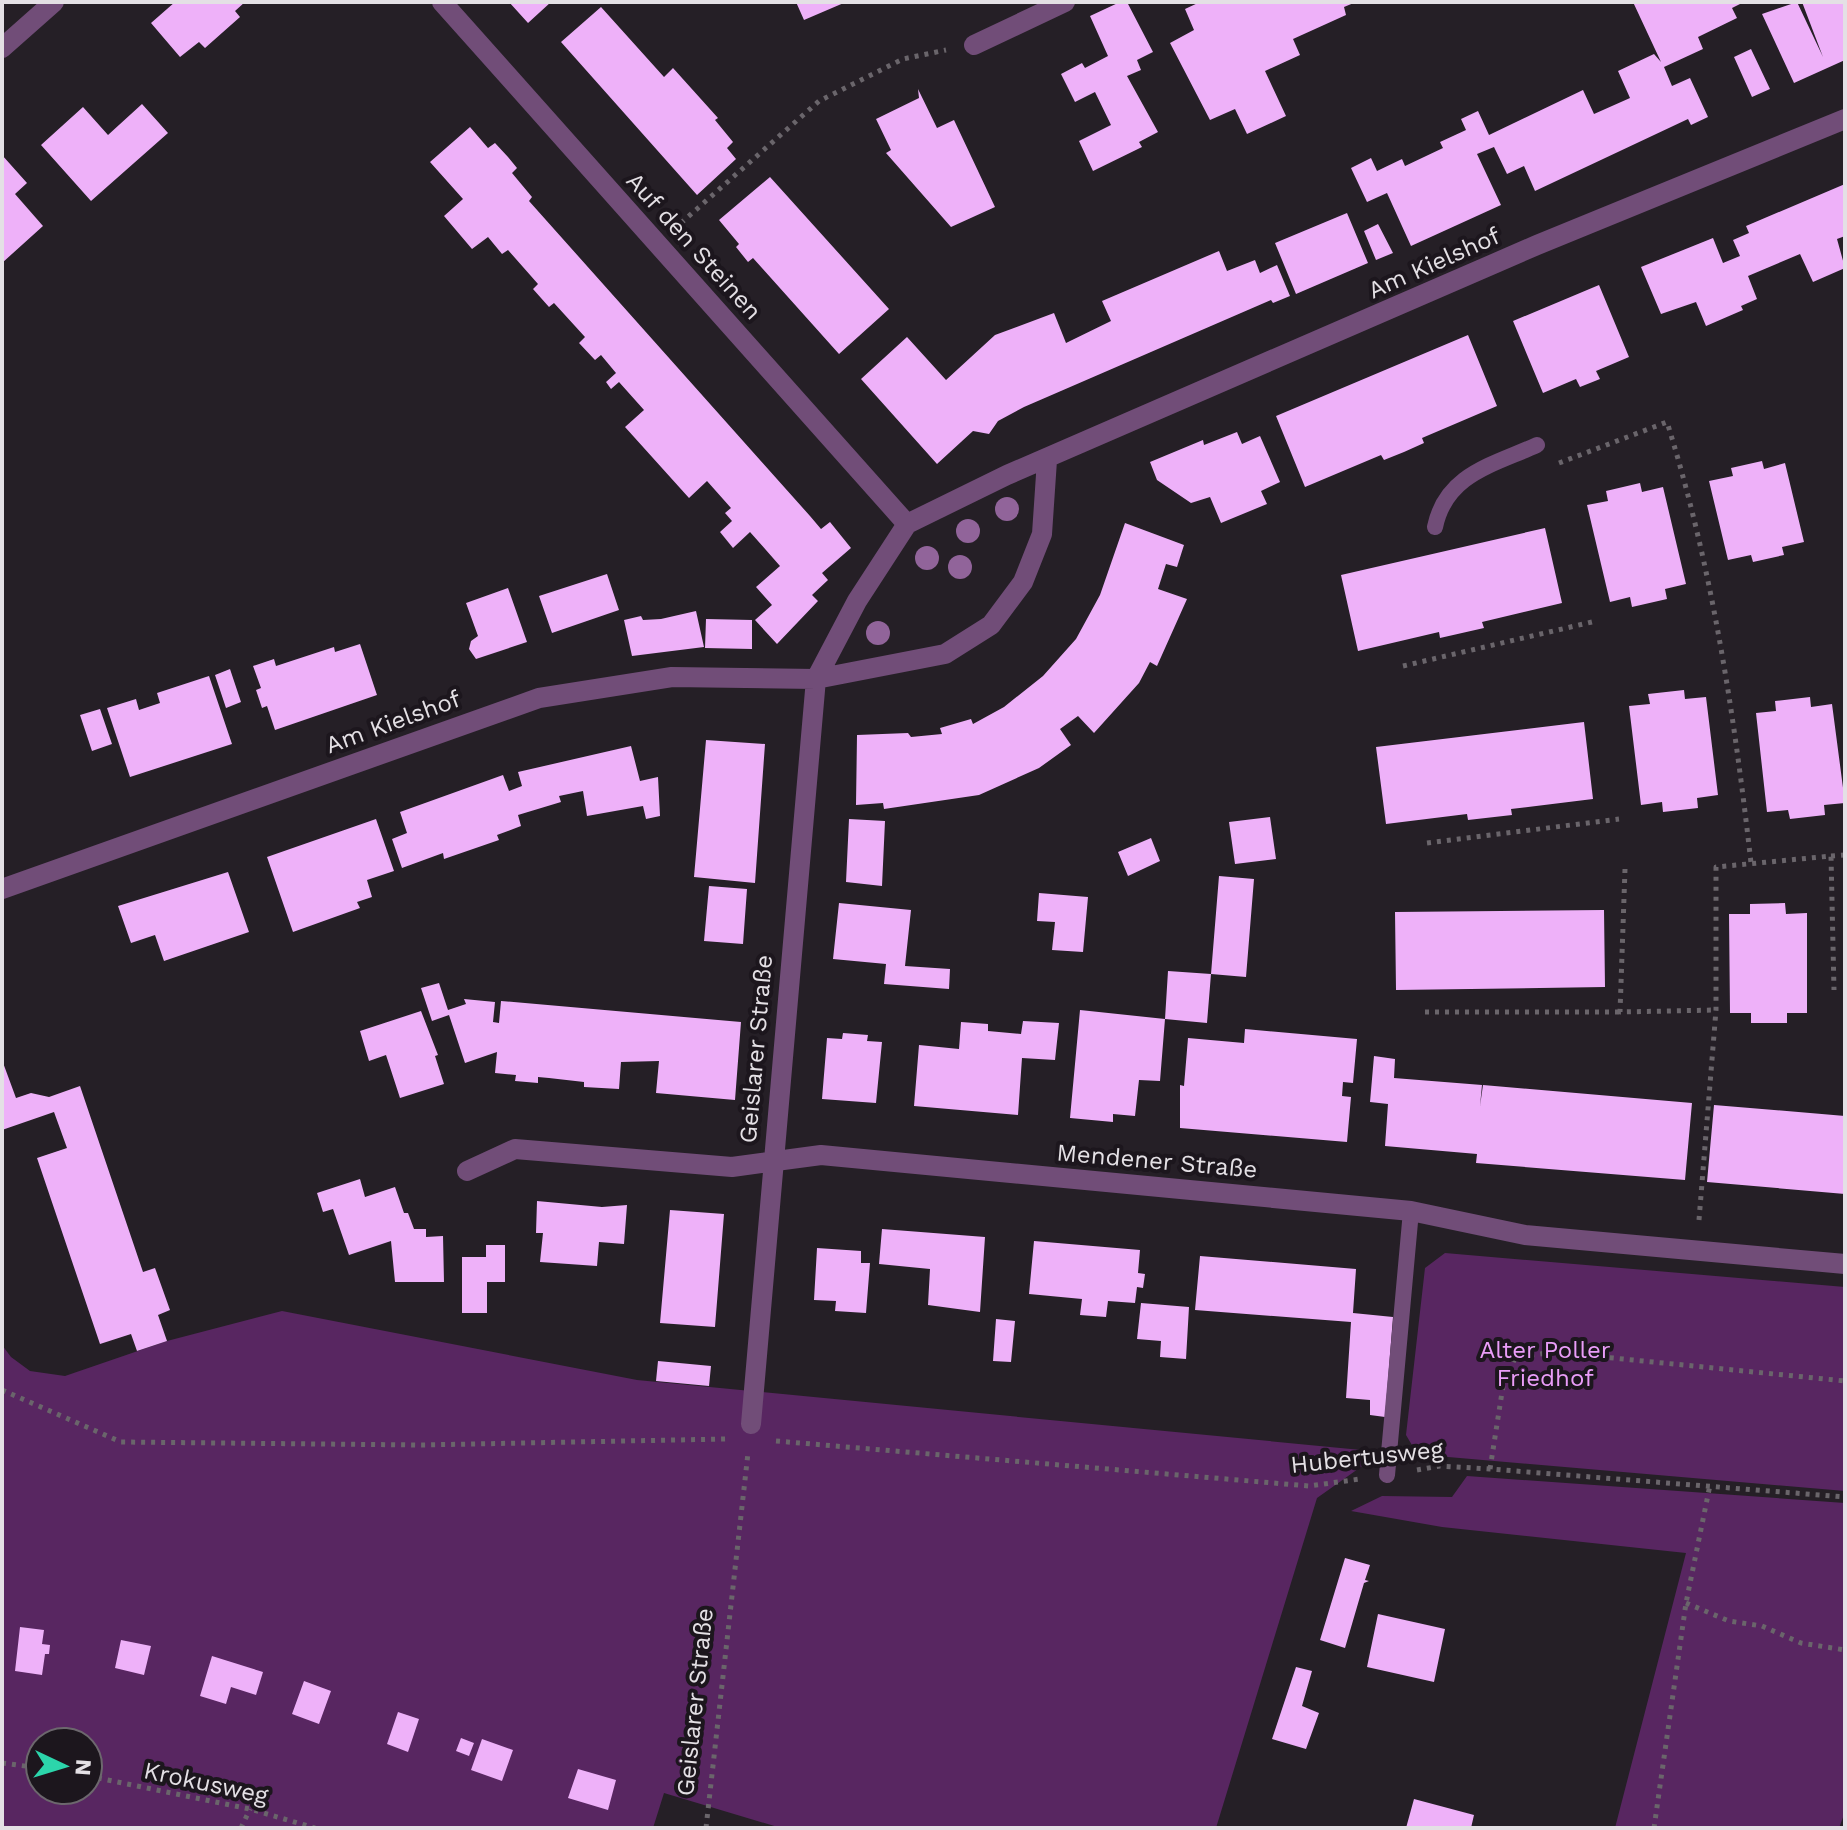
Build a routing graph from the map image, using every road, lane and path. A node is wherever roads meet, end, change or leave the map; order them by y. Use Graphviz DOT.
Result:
graph roads {
  1 [pos="54,2"];
  2 [pos="442,2"];
  3 [pos="1065,2"];
  4 [pos="974,45"];
  5 [pos="2,48"];
  6 [pos="1845,119"];
  7 [pos="658,244"];
  8 [pos="1537,445"];
  9 [pos="1047,460"];
  10 [pos="1547,468"];
  11 [pos="907,524"];
  12 [pos="1435,527"];
  13 [pos="1592,622"];
  14 [pos="1403,666"];
  15 [pos="816,679"];
  16 [pos="1619,819"];
  17 [pos="1427,843"];
  18 [pos="1845,855"];
  19 [pos="1831,856"];
  20 [pos="1751,863"];
  21 [pos="1625,869"];
  22 [pos="2,889"];
  23 [pos="1834,990"];
  24 [pos="1716,1010"];
  25 [pos="1425,1012"];
  26 [pos="1620,1012"];
  27 [pos="771,1162"];
  28 [pos="467,1171"];
  29 [pos="1411,1211"];
  30 [pos="1697,1250"];
  31 [pos="1845,1264"];
  32 [pos="1845,1381"];
  33 [pos="2,1390"];
  34 [pos="755,1434"];
  35 [pos="734,1439"];
  36 [pos="1490,1469"];
  37 [pos="1387,1475"];
  38 [pos="1710,1485"];
  39 [pos="1845,1497"];
  40 [pos="1686,1603"];
  41 [pos="1845,1650"];
  42 [pos="2,1763"];
  43 [pos="24,1766"];
  44 [pos="104,1779"];
  45 [pos="250,1809"];
  46 [pos="241,1828"];
  47 [pos="315,1828"];
  48 [pos="706,1828"];
  49 [pos="1654,1828"];
  1 -- 5 [label="street"];
  2 -- 7 [label="street, Auf den Steinen"];
  3 -- 4 [label="street"];
  4 -- 7 [label="path"];
  6 -- 9 [label="street, Am Kielshof"];
  7 -- 11 [label="street, Auf den Steinen"];
  8 -- 12 [label="lane"];
  9 -- 11 [label="street, Am Kielshof"];
  9 -- 15 [label="street, Am Kielshof"];
  10 -- 20 [label="path"];
  11 -- 15 [label="street"];
  13 -- 14 [label="path"];
  15 -- 22 [label="street, Am Kielshof"];
  15 -- 27 [label="street, Geislarer Straße"];
  16 -- 17 [label="path"];
  18 -- 19 [label="path"];
  19 -- 20 [label="path"];
  19 -- 23 [label="path"];
  20 -- 24 [label="path"];
  21 -- 26 [label="path"];
  24 -- 26 [label="path"];
  24 -- 30 [label="path"];
  25 -- 26 [label="path"];
  27 -- 28 [label="street, Mendener Straße"];
  27 -- 29 [label="street, Mendener Straße"];
  27 -- 34 [label="street, Geislarer Straße"];
  29 -- 30 [label="street, Mendener Straße"];
  29 -- 37 [label="lane"];
  30 -- 31 [label="street, Mendener Straße"];
  32 -- 36 [label="path"];
  33 -- 35 [label="path"];
  34 -- 37 [label="path, Hubertusweg"];
  34 -- 48 [label="path, Geislarer Straße"];
  36 -- 37 [label="path, Hubertusweg"];
  36 -- 38 [label="path, Hubertusweg"];
  38 -- 39 [label="path, Hubertusweg"];
  38 -- 40 [label="path"];
  40 -- 41 [label="path"];
  40 -- 49 [label="path"];
  42 -- 43 [label="path"];
  44 -- 45 [label="path, Krokusweg"];
  45 -- 46 [label="path"];
  45 -- 47 [label="path, Krokusweg"];
}
